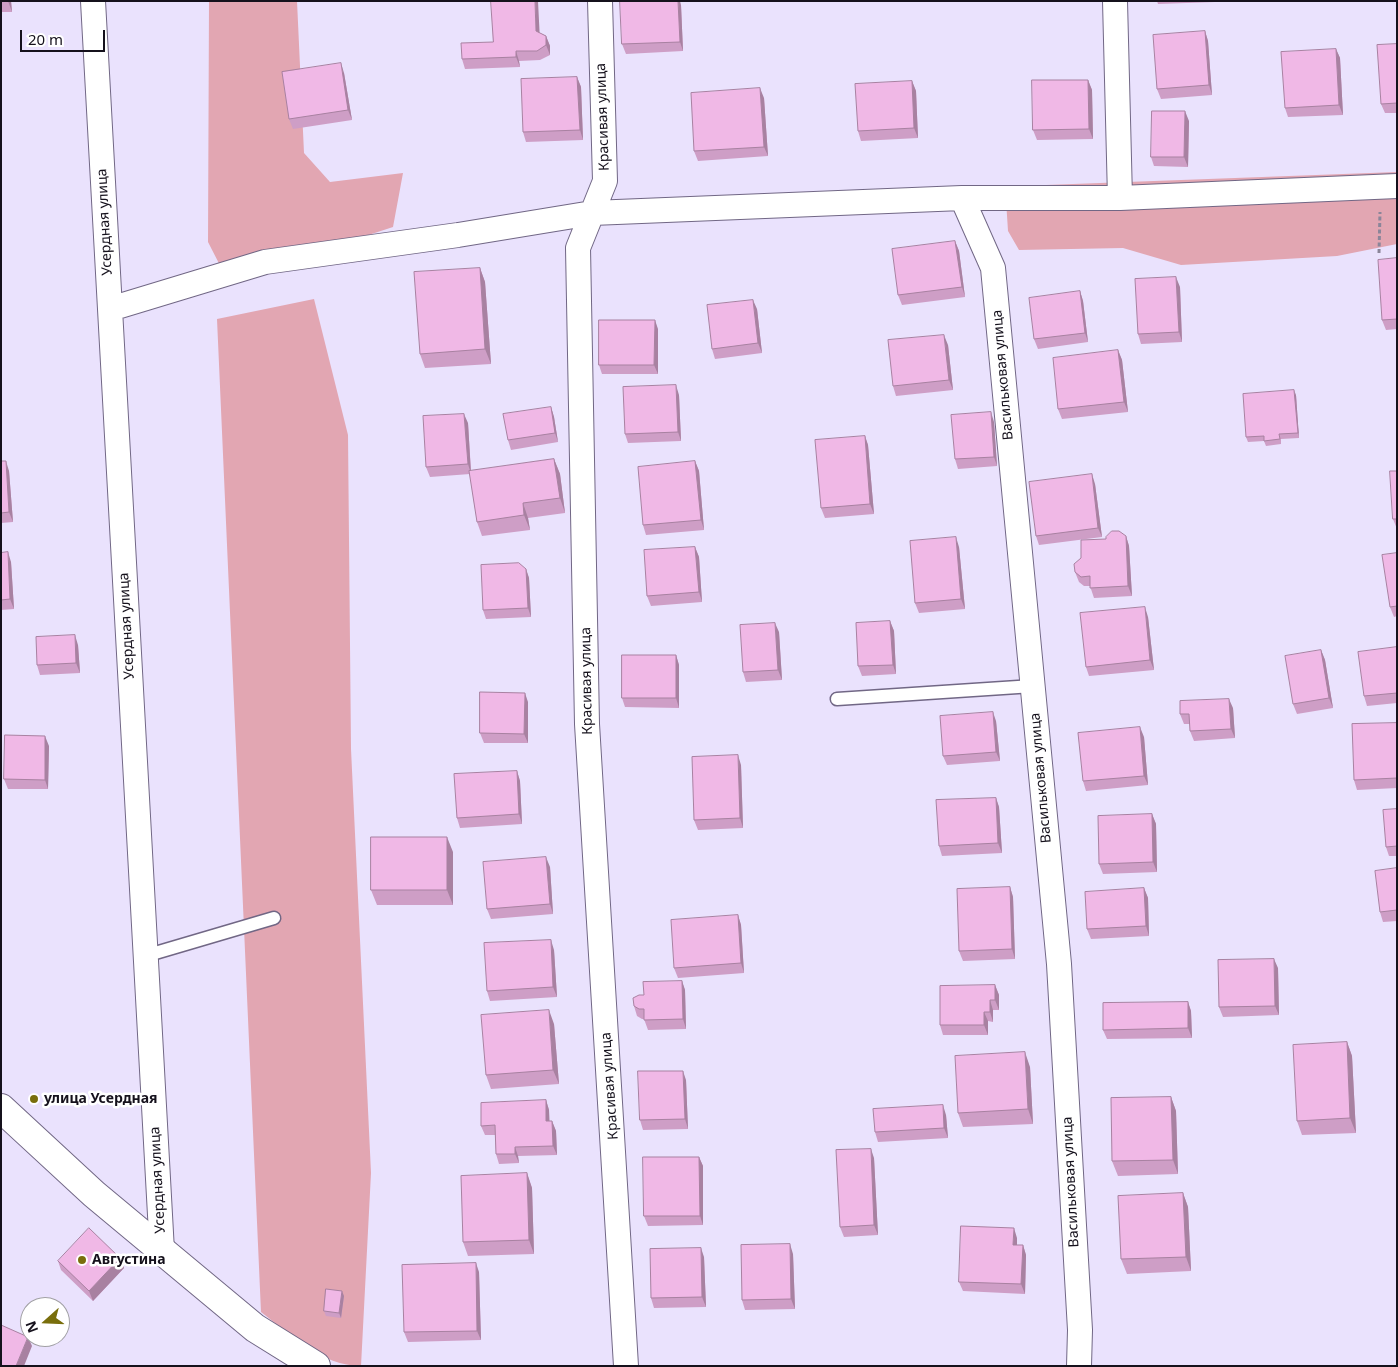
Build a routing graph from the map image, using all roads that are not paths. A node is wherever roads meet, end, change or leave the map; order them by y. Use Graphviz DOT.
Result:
graph roads {
  1 [pos="93,1"];
  2 [pos="600,1"];
  3 [pos="1115,1"];
  4 [pos="1389,186"];
  5 [pos="962,198"];
  6 [pos="1120,198"];
  7 [pos="592,213"];
  8 [pos="110,309"];
  9 [pos="1033,686"];
  10 [pos="836,699"];
  11 [pos="274,918"];
  12 [pos="145,956"];
  13 [pos="1,1108"];
  14 [pos="162,1251"];
  15 [pos="316,1366"];
  16 [pos="626,1366"];
  17 [pos="1079,1366"];
  1 -- 8 [label="street, Усердная улица"];
  2 -- 7 [label="street, Красивая улица"];
  3 -- 6 [label="street"];
  4 -- 6 [label="street"];
  5 -- 6 [label="street"];
  5 -- 7 [label="street"];
  5 -- 9 [label="street, Васильковая улица"];
  7 -- 8 [label="street"];
  7 -- 16 [label="street, Красивая улица"];
  8 -- 12 [label="street, Усердная улица"];
  9 -- 10 [label="lane"];
  9 -- 17 [label="street, Васильковая улица"];
  11 -- 12 [label="lane"];
  12 -- 14 [label="street, Усердная улица"];
  13 -- 14 [label="street"];
  14 -- 15 [label="street"];
}
